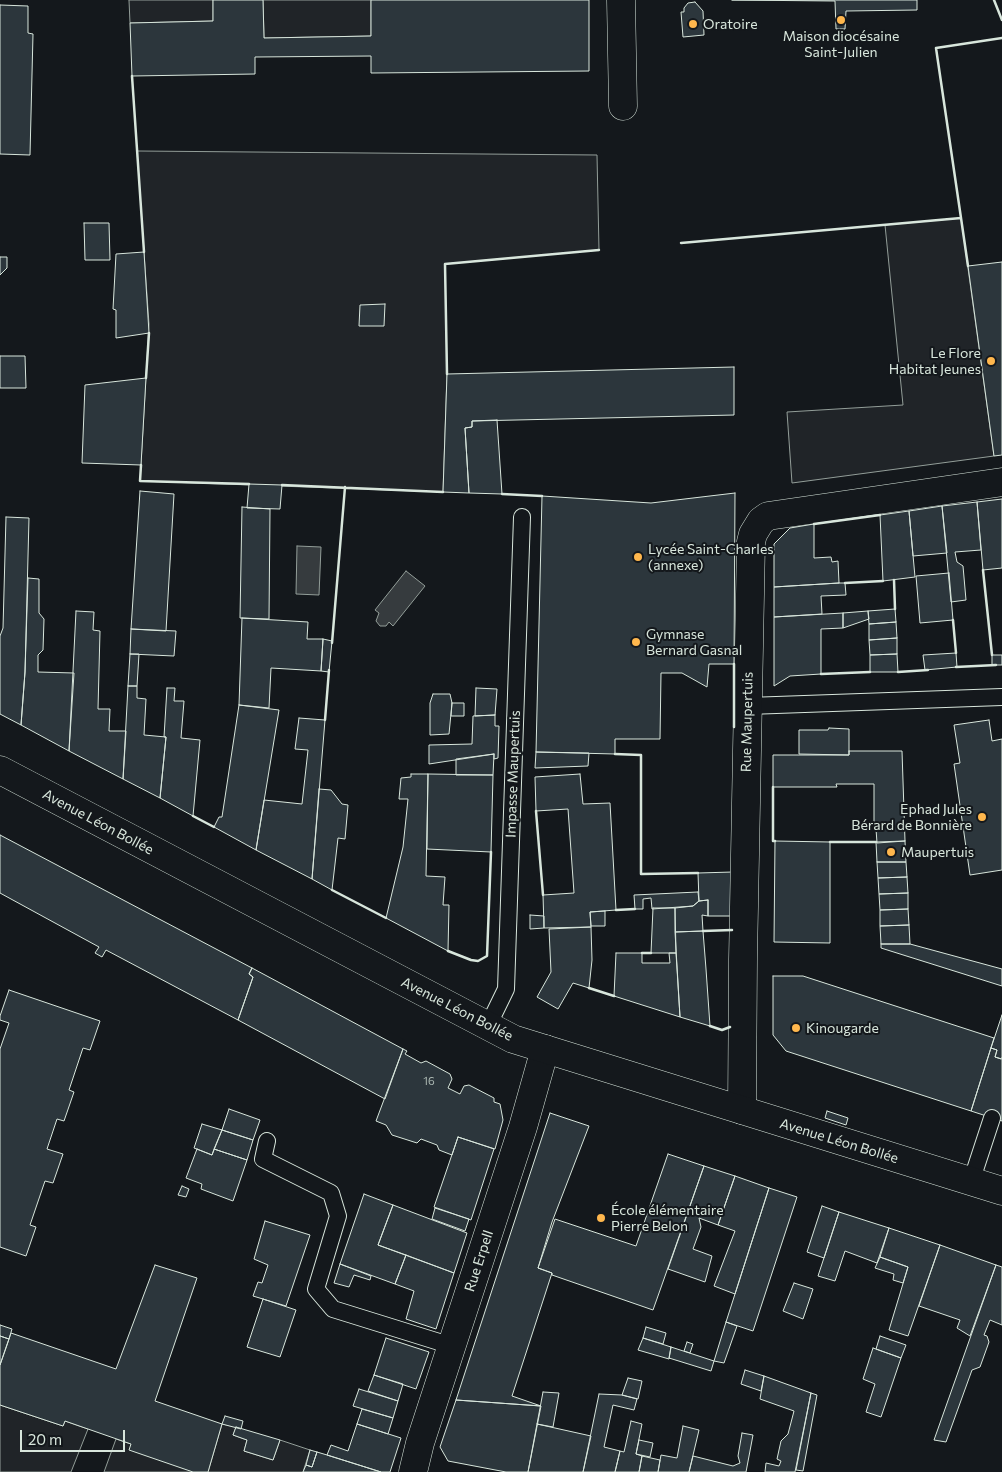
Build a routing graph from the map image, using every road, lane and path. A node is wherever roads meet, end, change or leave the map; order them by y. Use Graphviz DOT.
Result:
graph roads {
  1 [pos="621,0"];
  2 [pos="623,106"];
  3 [pos="1002,482"];
  4 [pos="522,518"];
  5 [pos="1002,697"];
  6 [pos="748,706"];
  7 [pos="0,770"];
  8 [pos="488,1026"];
  9 [pos="545,1049"];
  10 [pos="742,1110"];
  11 [pos="992,1118"];
  12 [pos="267,1140"];
  13 [pos="972,1182"];
  14 [pos="1002,1191"];
  15 [pos="452,1346"];
  16 [pos="413,1472"];
  1 -- 2 [label="street"];
  3 -- 6 [label="street, Rue Maupertuis"];
  4 -- 8 [label="lane, Impasse Maupertuis"];
  5 -- 6 [label="lane"];
  6 -- 10 [label="street, Rue Maupertuis"];
  7 -- 8 [label="street, Avenue Léon Bollée"];
  8 -- 9 [label="street, Avenue Léon Bollée"];
  9 -- 10 [label="street, Avenue Léon Bollée"];
  9 -- 15 [label="street, Rue Erpell"];
  10 -- 13 [label="street, Avenue Léon Bollée"];
  11 -- 13 [label="lane"];
  12 -- 15 [label="lane"];
  13 -- 14 [label="street, Avenue Léon Bollée"];
  15 -- 16 [label="street, Rue Erpell"];
}
